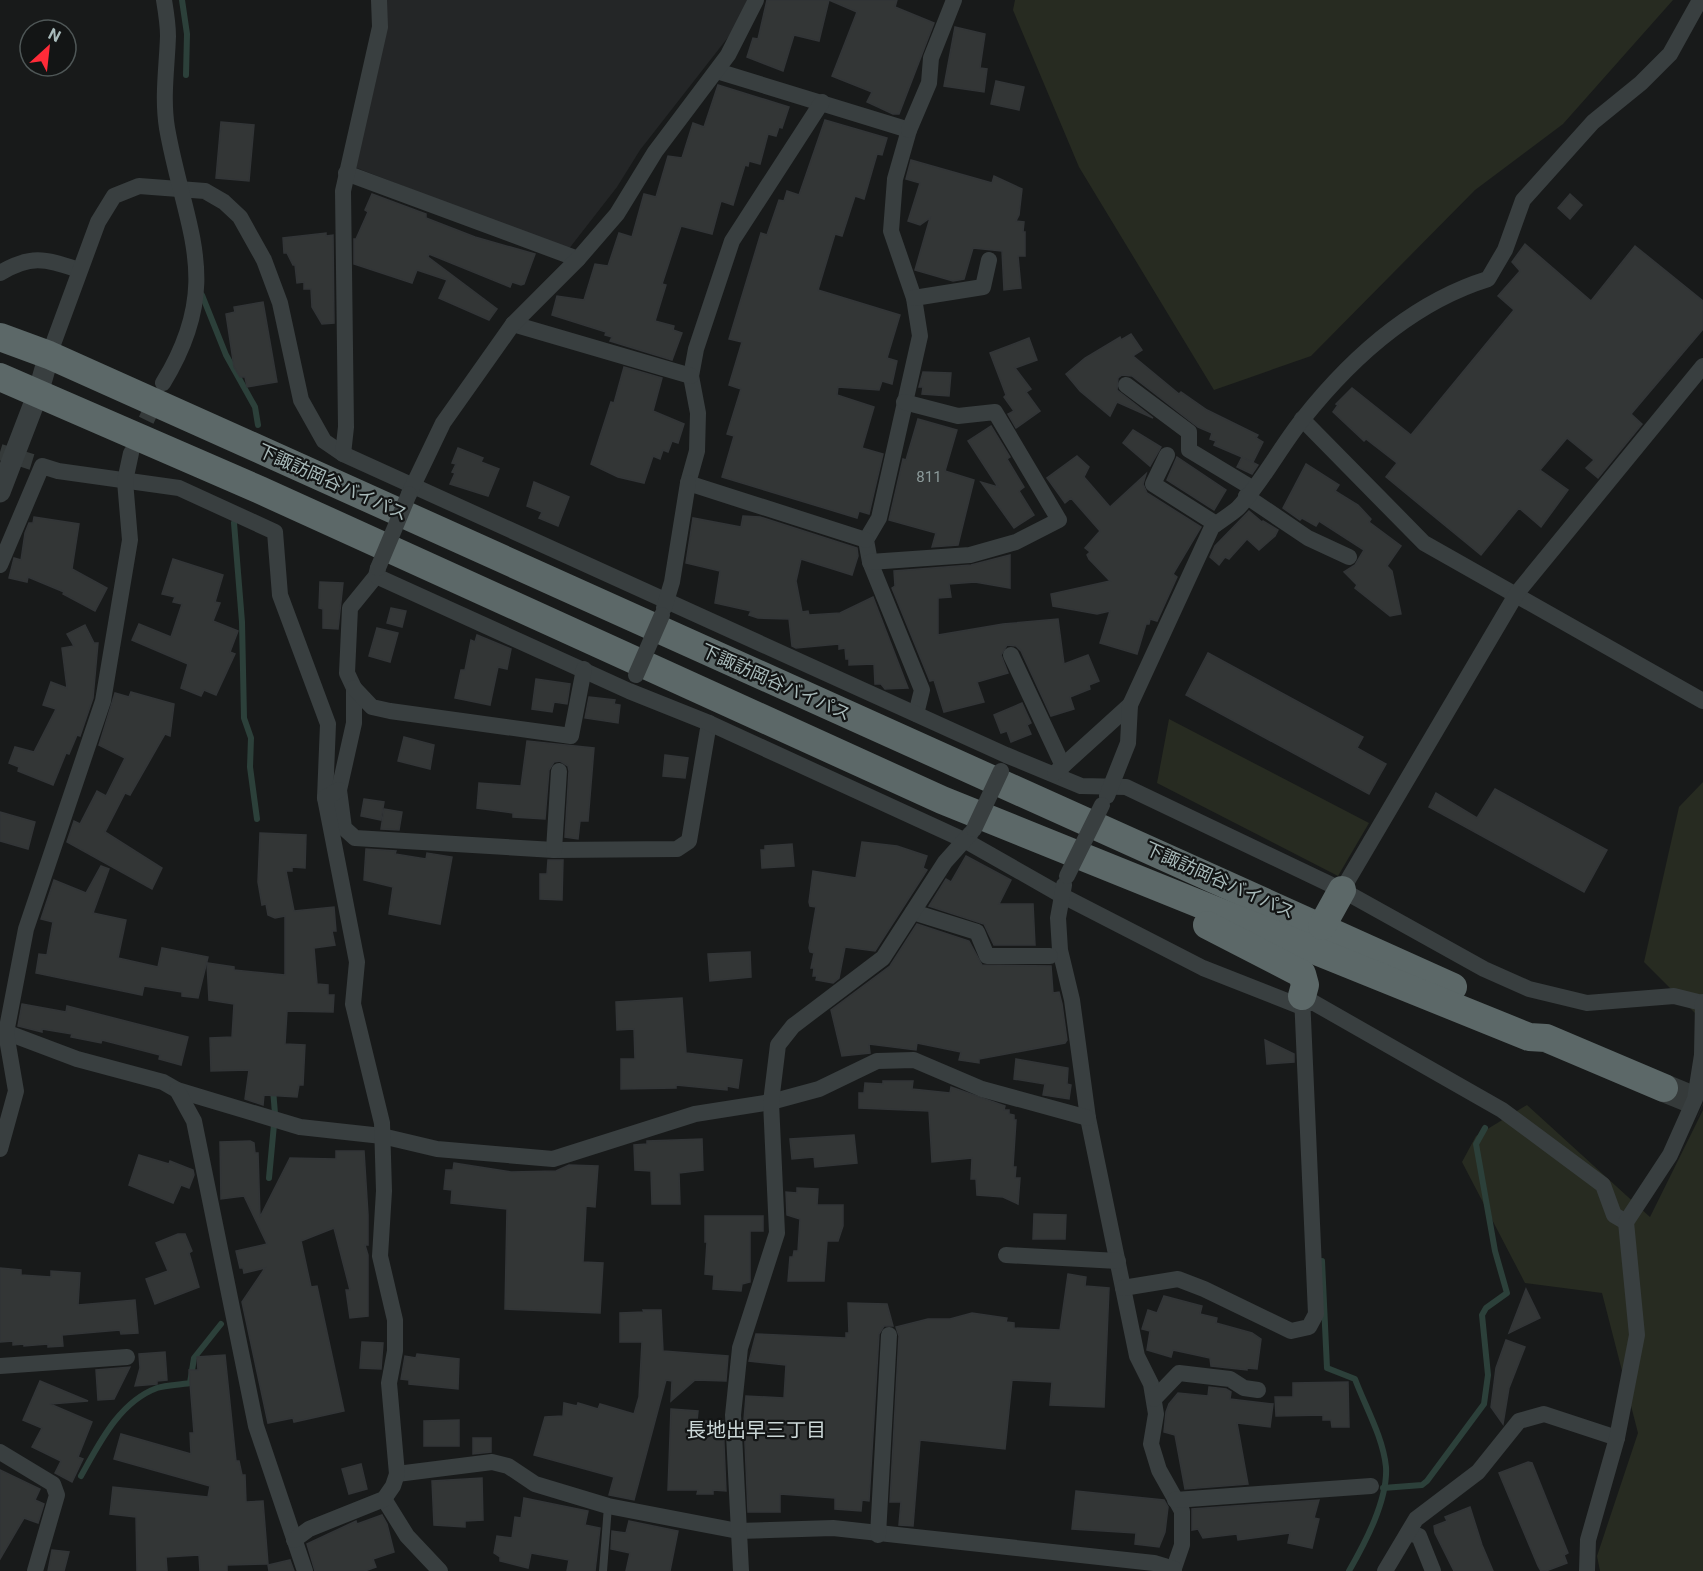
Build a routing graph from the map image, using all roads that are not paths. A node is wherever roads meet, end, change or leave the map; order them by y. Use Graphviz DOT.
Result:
graph roads {
  1 [pos="164,0"];
  2 [pos="379,0"];
  3 [pos="756,0"];
  4 [pos="954,0"];
  5 [pos="1700,0"];
  6 [pos="717,71"];
  7 [pos="822,102"];
  8 [pos="909,130"];
  9 [pos="346,173"];
  10 [pos="181,187"];
  11 [pos="578,260"];
  12 [pos="988,260"];
  13 [pos="79,270"];
  14 [pos="0,273"];
  15 [pos="914,298"];
  16 [pos="513,324"];
  17 [pos="0,337"];
  18 [pos="48,355"];
  19 [pos="1703,366"];
  20 [pos="691,376"];
  21 [pos="0,377"];
  22 [pos="163,383"];
  23 [pos="1126,385"];
  24 [pos="38,393"];
  25 [pos="904,402"];
  26 [pos="1302,419"];
  27 [pos="131,453"];
  28 [pos="343,453"];
  29 [pos="1167,455"];
  30 [pos="125,482"];
  31 [pos="688,483"];
  32 [pos="411,490"];
  33 [pos="0,492"];
  34 [pos="1249,492"];
  35 [pos="1216,524"];
  36 [pos="866,540"];
  37 [pos="1349,557"];
  38 [pos="870,562"];
  39 [pos="0,565"];
  40 [pos="377,572"];
  41 [pos="1517,593"];
  42 [pos="665,607"];
  43 [pos="1011,655"];
  44 [pos="584,669"];
  45 [pos="354,688"];
  46 [pos="629,691"];
  47 [pos="1703,701"];
  48 [pos="1130,705"];
  49 [pos="916,714"];
  50 [pos="709,723"];
  51 [pos="1004,763"];
  52 [pos="1059,770"];
  53 [pos="559,771"];
  54 [pos="1111,786"];
  55 [pos="332,794"];
  56 [pos="970,835"];
  57 [pos="554,849"];
  58 [pos="1342,890"];
  59 [pos="1061,895"];
  60 [pos="1184,899"];
  61 [pos="913,912"];
  62 [pos="1322,926"];
  63 [pos="1050,956"];
  64 [pos="1302,1002"];
  65 [pos="1703,1002"];
  66 [pos="3,1032"];
  67 [pos="1546,1038"];
  68 [pos="1664,1088"];
  69 [pos="177,1090"];
  70 [pos="771,1102"];
  71 [pos="1088,1118"];
  72 [pos="382,1136"];
  73 [pos="0,1149"];
  74 [pos="1626,1222"];
  75 [pos="1006,1255"];
  76 [pos="1118,1260"];
  77 [pos="1123,1288"];
  78 [pos="889,1335"];
  79 [pos="127,1357"];
  80 [pos="0,1366"];
  81 [pos="1258,1390"];
  82 [pos="1154,1399"];
  83 [pos="1617,1438"];
  84 [pos="0,1452"];
  85 [pos="397,1474"];
  86 [pos="1371,1486"];
  87 [pos="384,1499"];
  88 [pos="1175,1500"];
  89 [pos="608,1506"];
  90 [pos="738,1531"];
  91 [pos="1408,1533"];
  92 [pos="878,1535"];
  93 [pos="294,1540"];
  94 [pos="1174,1570"];
  95 [pos="34,1571"];
  96 [pos="304,1571"];
  97 [pos="440,1571"];
  98 [pos="603,1571"];
  99 [pos="741,1571"];
  100 [pos="1385,1571"];
  101 [pos="1433,1571"];
  102 [pos="1587,1571"];
  1 -- 10 [label="street"];
  2 -- 9 [label="street"];
  3 -- 6 [label="street"];
  4 -- 8 [label="street"];
  5 -- 26 [label="street"];
  6 -- 7 [label="street"];
  6 -- 11 [label="street"];
  7 -- 8 [label="street"];
  7 -- 20 [label="street"];
  8 -- 15 [label="street"];
  9 -- 11 [label="street"];
  9 -- 28 [label="street"];
  10 -- 13 [label="street"];
  10 -- 22 [label="street"];
  10 -- 28 [label="street"];
  11 -- 16 [label="street"];
  12 -- 15 [label="street"];
  13 -- 14 [label="street"];
  13 -- 18 [label="street"];
  15 -- 25 [label="street"];
  16 -- 20 [label="street"];
  16 -- 32 [label="street"];
  17 -- 18 [label="highway, 下諏訪岡谷バイパス"];
  18 -- 24 [label="street"];
  18 -- 62 [label="highway, 下諏訪岡谷バイパス"];
  19 -- 41 [label="street"];
  20 -- 31 [label="street"];
  21 -- 24 [label="highway, 下諏訪岡谷バイパス"];
  23 -- 34 [label="street"];
  24 -- 33 [label="street"];
  24 -- 60 [label="highway, 下諏訪岡谷バイパス"];
  25 -- 36 [label="street"];
  25 -- 38 [label="street"];
  26 -- 34 [label="street"];
  26 -- 41 [label="street"];
  27 -- 30 [label="street"];
  28 -- 32 [label="street"];
  29 -- 35 [label="street"];
  30 -- 39 [label="street"];
  30 -- 55 [label="street"];
  30 -- 66 [label="street"];
  31 -- 36 [label="street"];
  31 -- 42 [label="street"];
  32 -- 40 [label="street, bridge"];
  32 -- 42 [label="street"];
  34 -- 35 [label="street"];
  34 -- 37 [label="street"];
  35 -- 48 [label="street"];
  36 -- 38 [label="street"];
  38 -- 49 [label="street"];
  40 -- 44 [label="street"];
  40 -- 45 [label="street"];
  41 -- 47 [label="street"];
  41 -- 58 [label="street"];
  42 -- 46 [label="street, bridge"];
  42 -- 49 [label="street"];
  43 -- 52 [label="street"];
  44 -- 45 [label="street"];
  44 -- 46 [label="street"];
  45 -- 55 [label="street"];
  46 -- 50 [label="street"];
  48 -- 52 [label="street"];
  48 -- 54 [label="street"];
  49 -- 51 [label="street"];
  50 -- 56 [label="street"];
  50 -- 57 [label="street"];
  51 -- 52 [label="street"];
  51 -- 56 [label="street, bridge"];
  52 -- 54 [label="street"];
  53 -- 57 [label="street"];
  54 -- 58 [label="street"];
  54 -- 59 [label="street, bridge"];
  55 -- 57 [label="street"];
  55 -- 72 [label="street"];
  56 -- 59 [label="street"];
  56 -- 61 [label="street"];
  58 -- 62 [label="highway"];
  58 -- 65 [label="street"];
  59 -- 64 [label="street"];
  59 -- 71 [label="street"];
  60 -- 64 [label="highway"];
  60 -- 67 [label="highway, 下諏訪岡谷バイパス"];
  61 -- 63 [label="street"];
  61 -- 70 [label="street"];
  62 -- 67 [label="highway, 下諏訪岡谷バイパス"];
  64 -- 74 [label="street"];
  64 -- 77 [label="street"];
  65 -- 74 [label="street"];
  66 -- 69 [label="street"];
  66 -- 73 [label="street"];
  67 -- 68 [label="highway, 下諏訪岡谷バイパス"];
  69 -- 72 [label="street"];
  69 -- 93 [label="street"];
  70 -- 71 [label="street"];
  70 -- 72 [label="street"];
  70 -- 90 [label="street"];
  71 -- 76 [label="street"];
  72 -- 85 [label="street"];
  74 -- 83 [label="street"];
  75 -- 76 [label="street"];
  76 -- 77 [label="street"];
  77 -- 82 [label="street"];
  78 -- 92 [label="street"];
  79 -- 80 [label="street"];
  81 -- 82 [label="street"];
  82 -- 88 [label="street"];
  83 -- 91 [label="street"];
  83 -- 102 [label="street"];
  84 -- 95 [label="street"];
  85 -- 87 [label="street"];
  85 -- 89 [label="street"];
  86 -- 88 [label="street"];
  87 -- 93 [label="street"];
  87 -- 97 [label="street"];
  88 -- 94 [label="street"];
  89 -- 90 [label="street"];
  89 -- 98 [label="lane"];
  90 -- 92 [label="street"];
  90 -- 99 [label="street"];
  91 -- 100 [label="street"];
  91 -- 101 [label="street"];
  92 -- 94 [label="street"];
  93 -- 96 [label="street"];
}
